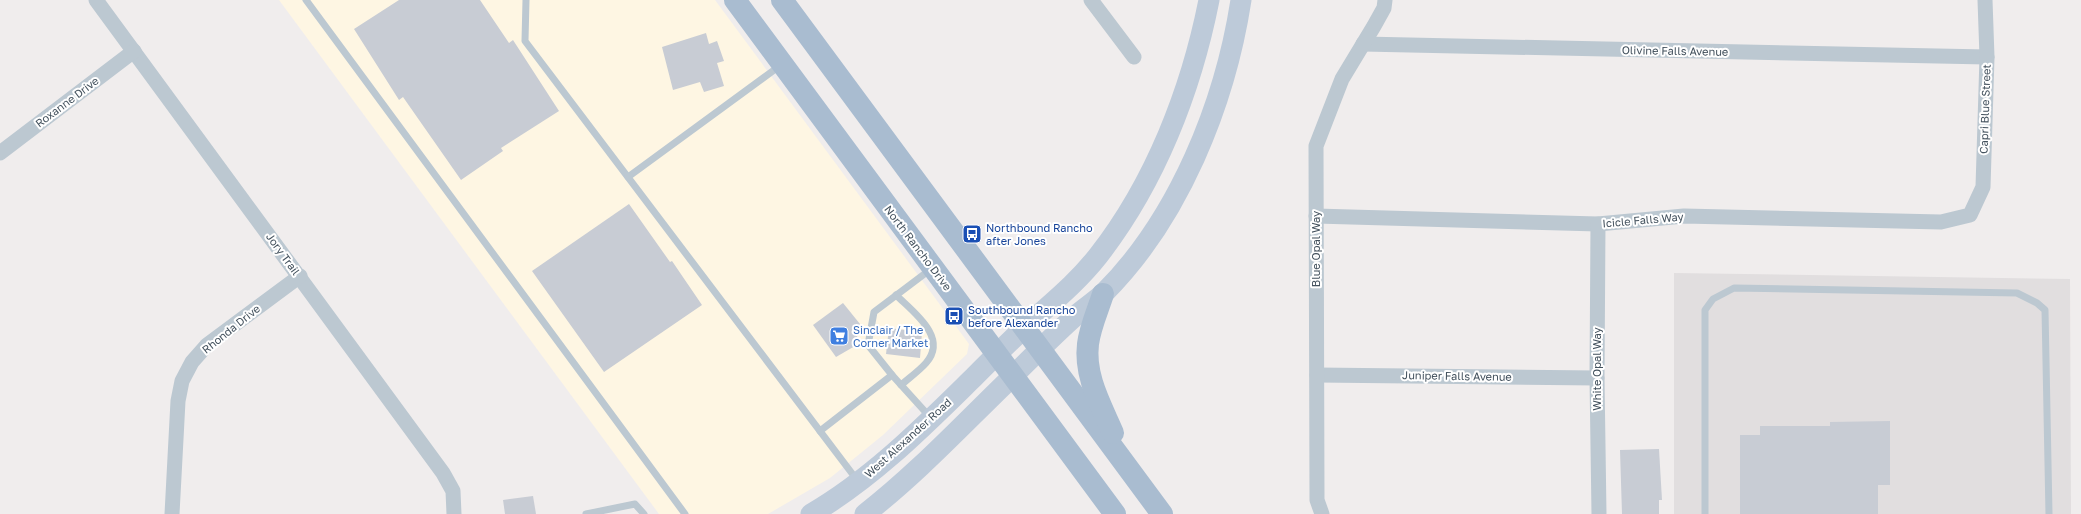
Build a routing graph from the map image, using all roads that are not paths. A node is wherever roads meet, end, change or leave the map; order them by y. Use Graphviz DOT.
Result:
graph roads {
  1 [pos="96,0"];
  2 [pos="306,0"];
  3 [pos="526,0"];
  4 [pos="735,0"];
  5 [pos="782,0"];
  6 [pos="1091,0"];
  7 [pos="1209,0"];
  8 [pos="1241,0"];
  9 [pos="1385,0"];
  10 [pos="1985,0"];
  11 [pos="1363,44"];
  12 [pos="134,51"];
  13 [pos="1134,57"];
  14 [pos="1987,57"];
  15 [pos="783,65"];
  16 [pos="0,153"];
  17 [pos="628,177"];
  18 [pos="1970,215"];
  19 [pos="1316,216"];
  20 [pos="1598,224"];
  21 [pos="932,268"];
  22 [pos="300,276"];
  23 [pos="1103,294"];
  24 [pos="896,295"];
  25 [pos="1024,328"];
  26 [pos="1040,350"];
  27 [pos="998,354"];
  28 [pos="1317,374"];
  29 [pos="892,375"];
  30 [pos="1013,376"];
  31 [pos="1597,378"];
  32 [pos="901,386"];
  33 [pos="931,418"];
  34 [pos="820,431"];
  35 [pos="1131,472"];
  36 [pos="858,482"];
  37 [pos="172,514"];
  38 [pos="454,514"];
  39 [pos="586,514"];
  40 [pos="644,514"];
  41 [pos="685,514"];
  42 [pos="812,514"];
  43 [pos="832,514"];
  44 [pos="865,514"];
  45 [pos="1115,514"];
  46 [pos="1162,514"];
  47 [pos="1322,514"];
  48 [pos="1599,514"];
  49 [pos="1705,514"];
  50 [pos="2049,514"];
  1 -- 12 [label="street, Jory Trail"];
  2 -- 41 [label="lane"];
  3 -- 17 [label="lane"];
  4 -- 15 [label="main road, North Rancho Drive"];
  5 -- 25 [label="main road"];
  6 -- 13 [label="street"];
  7 -- 25 [label="main road, West Alexander Road"];
  8 -- 23 [label="main road"];
  9 -- 11 [label="street, Blue Opal Way"];
  10 -- 14 [label="street, Capri Blue Street"];
  11 -- 14 [label="street, Olivine Falls Avenue"];
  11 -- 19 [label="street, Blue Opal Way"];
  12 -- 16 [label="street, Roxanne Drive"];
  12 -- 22 [label="street, Jory Trail"];
  14 -- 18 [label="street, Capri Blue Street"];
  15 -- 17 [label="lane"];
  15 -- 21 [label="main road, North Rancho Drive"];
  17 -- 34 [label="lane"];
  18 -- 20 [label="street, Icicle Falls Way"];
  19 -- 20 [label="street, Icicle Falls Way"];
  19 -- 28 [label="street, Blue Opal Way"];
  20 -- 31 [label="street, White Opal Way"];
  21 -- 24 [label="lane"];
  21 -- 27 [label="main road, North Rancho Drive"];
  22 -- 37 [label="street, Rhonda Drive"];
  22 -- 38 [label="street, Jory Trail"];
  23 -- 26 [label="main road"];
  23 -- 35 [label="main road"];
  24 -- 29 [label="lane"];
  24 -- 32 [label="lane"];
  25 -- 26 [label="main road"];
  25 -- 27 [label="main road, West Alexander Road"];
  26 -- 30 [label="main road"];
  26 -- 35 [label="main road"];
  27 -- 30 [label="main road, North Rancho Drive"];
  27 -- 33 [label="main road, West Alexander Road"];
  28 -- 31 [label="street, Juniper Falls Avenue"];
  28 -- 47 [label="street, Blue Opal Way"];
  29 -- 32 [label="lane"];
  29 -- 34 [label="lane"];
  30 -- 44 [label="main road"];
  30 -- 45 [label="main road, North Rancho Drive"];
  31 -- 48 [label="street, White Opal Way"];
  32 -- 33 [label="lane"];
  33 -- 36 [label="main road, West Alexander Road"];
  34 -- 36 [label="lane"];
  35 -- 46 [label="main road"];
  36 -- 42 [label="main road, West Alexander Road"];
  36 -- 43 [label="main road"];
  39 -- 40 [label="lane"];
  49 -- 50 [label="lane"];
}
